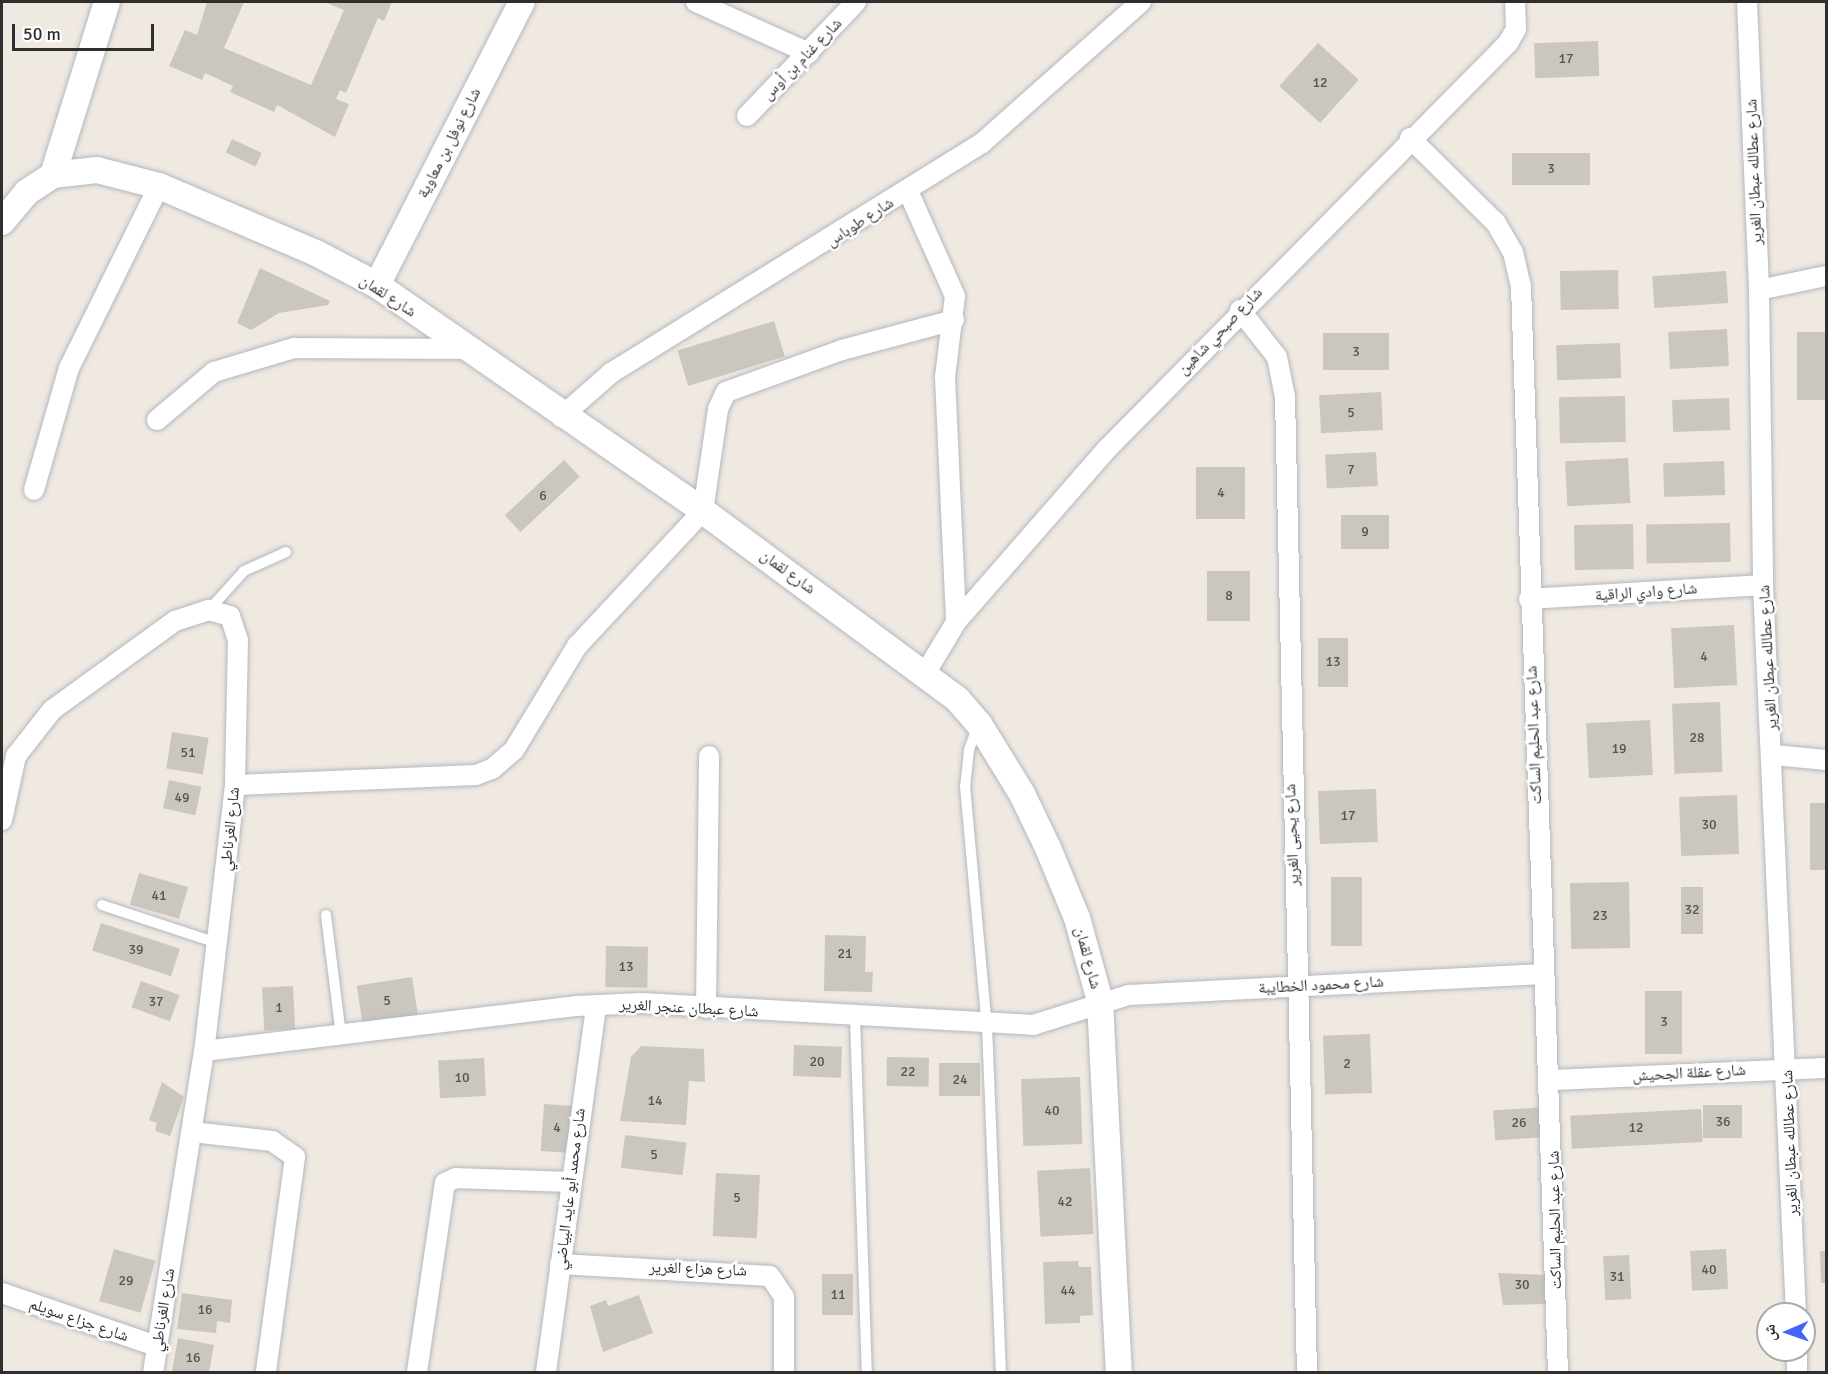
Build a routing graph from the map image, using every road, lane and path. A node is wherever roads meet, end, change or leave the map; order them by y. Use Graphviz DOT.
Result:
graph roads {
  1 [pos="107,2"];
  2 [pos="511,2"];
  3 [pos="522,2"];
  4 [pos="696,2"];
  5 [pos="856,2"];
  6 [pos="1140,2"];
  7 [pos="1515,2"];
  8 [pos="1747,2"];
  9 [pos="507,32"];
  10 [pos="809,53"];
  11 [pos="747,116"];
  12 [pos="1410,138"];
  13 [pos="53,175"];
  14 [pos="159,186"];
  15 [pos="908,191"];
  16 [pos="2,222"];
  17 [pos="1827,276"];
  18 [pos="376,285"];
  19 [pos="1759,290"];
  20 [pos="1240,310"];
  21 [pos="954,320"];
  22 [pos="465,349"];
  23 [pos="561,417"];
  24 [pos="157,420"];
  25 [pos="34,490"];
  26 [pos="703,511"];
  27 [pos="286,552"];
  28 [pos="1763,585"];
  29 [pos="1529,599"];
  30 [pos="209,610"];
  31 [pos="956,622"];
  32 [pos="926,672"];
  33 [pos="979,724"];
  34 [pos="1773,755"];
  35 [pos="709,756"];
  36 [pos="1827,760"];
  37 [pos="235,785"];
  38 [pos="2,820"];
  39 [pos="102,905"];
  40 [pos="326,915"];
  41 [pos="217,943"];
  42 [pos="1544,974"];
  43 [pos="1297,986"];
  44 [pos="1100,1001"];
  45 [pos="596,1005"];
  46 [pos="706,1008"];
  47 [pos="855,1017"];
  48 [pos="987,1026"];
  49 [pos="341,1036"];
  50 [pos="204,1051"];
  51 [pos="1827,1068"];
  52 [pos="1788,1069"];
  53 [pos="1552,1080"];
  54 [pos="192,1132"];
  55 [pos="569,1182"];
  56 [pos="560,1264"];
  57 [pos="2,1293"];
  58 [pos="1796,1302"];
  59 [pos="156,1346"];
  60 [pos="153,1372"];
  61 [pos="266,1372"];
  62 [pos="417,1372"];
  63 [pos="546,1372"];
  64 [pos="784,1372"];
  65 [pos="867,1372"];
  66 [pos="1001,1372"];
  67 [pos="1119,1372"];
  68 [pos="1307,1372"];
  69 [pos="1558,1372"];
  1 -- 13 [label="street"];
  2 -- 9 [label="street"];
  3 -- 9 [label="street, شارع نوفل بن معاوية"];
  4 -- 10 [label="street"];
  5 -- 10 [label="street, شارع غنام بن أوس"];
  6 -- 15 [label="street, شارع طوباس"];
  7 -- 12 [label="street, شارع صبحي شاهين"];
  8 -- 19 [label="street, شارع عطالله عبطان الغرير"];
  9 -- 18 [label="street, شارع نوفل بن معاوية"];
  10 -- 11 [label="street, شارع غنام بن أوس"];
  12 -- 20 [label="street, شارع صبحي شاهين"];
  12 -- 29 [label="street, شارع عبد الحليم الساكت"];
  13 -- 14 [label="street, شارع لقمان"];
  13 -- 16 [label="street, شارع لقمان"];
  14 -- 18 [label="street, شارع لقمان"];
  14 -- 25 [label="street"];
  15 -- 21 [label="street"];
  15 -- 23 [label="street, شارع طوباس"];
  17 -- 19 [label="street"];
  18 -- 22 [label="street, شارع لقمان"];
  19 -- 28 [label="street, شارع عطالله عبطان الغرير"];
  20 -- 31 [label="street, شارع صبحي شاهين"];
  20 -- 43 [label="street, شارع يحيى الغرير"];
  21 -- 26 [label="street"];
  21 -- 31 [label="street"];
  22 -- 23 [label="street, شارع لقمان"];
  22 -- 24 [label="street"];
  23 -- 26 [label="street, شارع لقمان"];
  26 -- 32 [label="street, شارع لقمان"];
  26 -- 37 [label="street"];
  27 -- 30 [label="lane"];
  28 -- 29 [label="street, شارع وادي الراقية"];
  28 -- 34 [label="street, شارع عطالله عبطان الغرير"];
  29 -- 42 [label="street, شارع عبد الحليم الساكت"];
  30 -- 37 [label="street, شارع الغرناطي"];
  30 -- 38 [label="street"];
  31 -- 32 [label="street, شارع صبحي شاهين"];
  32 -- 33 [label="street, شارع لقمان"];
  33 -- 44 [label="street, شارع لقمان"];
  33 -- 48 [label="lane"];
  34 -- 36 [label="street"];
  34 -- 52 [label="street, شارع عطالله عبطان الغرير"];
  35 -- 46 [label="street"];
  37 -- 41 [label="street, شارع الغرناطي"];
  39 -- 41 [label="lane"];
  40 -- 49 [label="lane"];
  41 -- 50 [label="street, شارع الغرناطي"];
  42 -- 43 [label="street, شارع محمود الخطايبة"];
  42 -- 53 [label="street, شارع عبد الحليم الساكت"];
  43 -- 44 [label="street, شارع محمود الخطايبة"];
  43 -- 68 [label="street, شارع يحيى الغرير"];
  44 -- 48 [label="street, شارع عبطان عنجر الغرير"];
  44 -- 67 [label="street, شارع لقمان"];
  45 -- 46 [label="street, شارع عبطان عنجر الغرير"];
  45 -- 49 [label="street, شارع عبطان عنجر الغرير"];
  45 -- 55 [label="street, شارع محمد أبو عايد البياضي"];
  46 -- 47 [label="street, شارع عبطان عنجر الغرير"];
  47 -- 48 [label="street, شارع عبطان عنجر الغرير"];
  47 -- 65 [label="lane"];
  48 -- 66 [label="lane"];
  49 -- 50 [label="street, شارع عبطان عنجر الغرير"];
  50 -- 54 [label="street, شارع الغرناطي"];
  51 -- 52 [label="street, شارع عقلة الجحيش"];
  52 -- 53 [label="street, شارع عقلة الجحيش"];
  52 -- 58 [label="street, شارع عطالله عبطان الغرير"];
  53 -- 69 [label="street, شارع عبد الحليم الساكت"];
  54 -- 59 [label="street, شارع الغرناطي"];
  54 -- 61 [label="street"];
  55 -- 56 [label="street, شارع محمد أبو عايد البياضي"];
  55 -- 62 [label="street"];
  56 -- 63 [label="street, شارع محمد أبو عايد البياضي"];
  56 -- 64 [label="street, شارع هزاع الغرير"];
  57 -- 59 [label="street, شارع جزاع سويلم"];
  59 -- 60 [label="street, شارع الغرناطي"];
}
